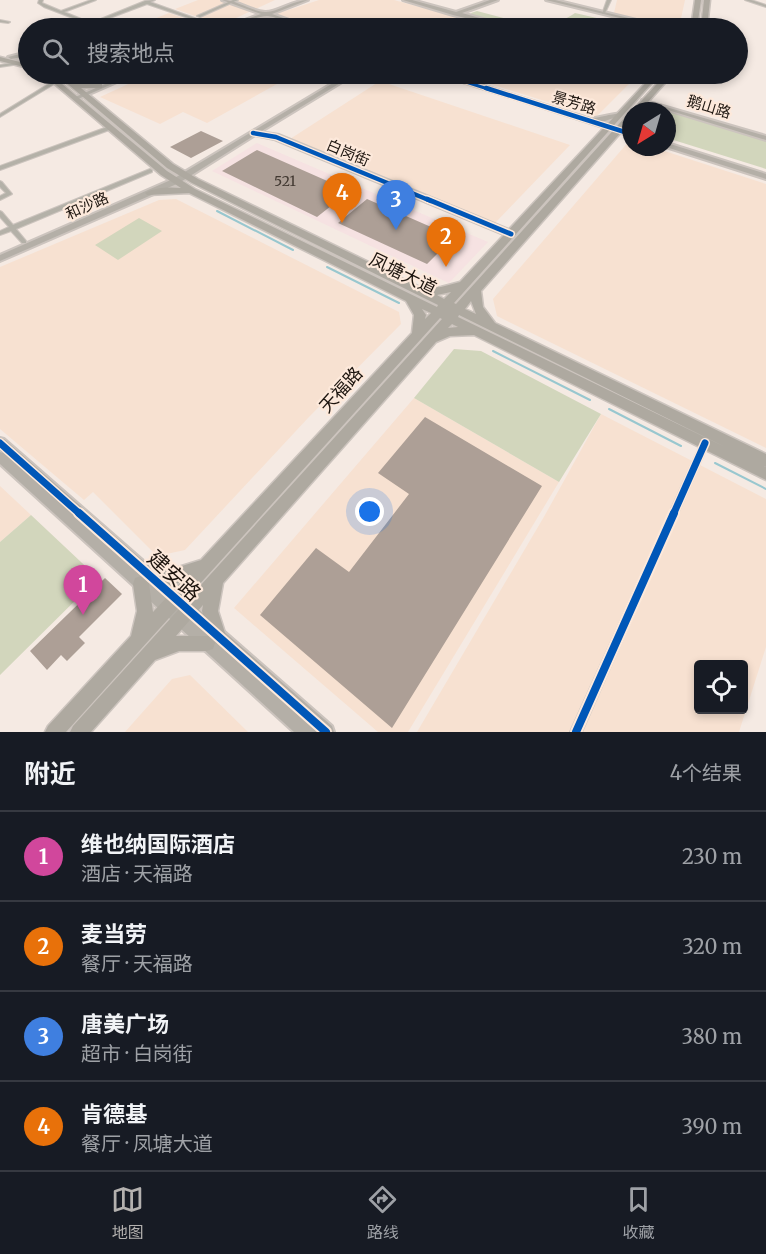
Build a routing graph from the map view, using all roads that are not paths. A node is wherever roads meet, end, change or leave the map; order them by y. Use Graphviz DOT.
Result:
graph roads {
  1 [pos="40,0"];
  2 [pos="94,0"];
  3 [pos="139,0"];
  4 [pos="153,0"];
  5 [pos="219,0"];
  6 [pos="295,0"];
  7 [pos="305,0"];
  8 [pos="400,0"];
  9 [pos="406,0"];
  10 [pos="486,0"];
  11 [pos="495,0"];
  12 [pos="542,0"];
  13 [pos="549,0"];
  14 [pos="609,0"];
  15 [pos="698,0"];
  16 [pos="707,0"];
  17 [pos="747,0"];
  18 [pos="230,2"];
  19 [pos="147,3"];
  20 [pos="766,6"];
  21 [pos="61,12"];
  22 [pos="453,13"];
  23 [pos="603,13"];
  24 [pos="258,14"];
  25 [pos="199,16"];
  26 [pos="76,18"];
  27 [pos="108,18"];
  28 [pos="190,18"];
  29 [pos="248,18"];
  30 [pos="249,18"];
  31 [pos="270,18"];
  32 [pos="272,18"];
  33 [pos="470,18"];
  34 [pos="472,18"];
  35 [pos="616,18"];
  36 [pos="624,18"];
  37 [pos="696,18"];
  38 [pos="705,18"];
  39 [pos="0,21"];
  40 [pos="8,22"];
  41 [pos="18,57"];
  42 [pos="18,60"];
  43 [pos="3,61"];
  44 [pos="18,63"];
  45 [pos="48,84"];
  46 [pos="66,84"];
  47 [pos="105,84"];
  48 [pos="107,84"];
  49 [pos="335,84"];
  50 [pos="474,84"];
  51 [pos="480,84"];
  52 [pos="651,84"];
  53 [pos="660,84"];
  54 [pos="73,85"];
  55 [pos="99,87"];
  56 [pos="79,96"];
  57 [pos="644,101"];
  58 [pos="93,102"];
  59 [pos="639,102"];
  60 [pos="0,116"];
  61 [pos="590,119"];
  62 [pos="266,125"];
  63 [pos="622,127"];
  64 [pos="622,127"];
  65 [pos="110,128"];
  66 [pos="622,128"];
  67 [pos="253,133"];
  68 [pos="276,137"];
  69 [pos="766,138"];
  70 [pos="604,139"];
  71 [pos="676,147"];
  72 [pos="0,168"];
  73 [pos="154,169"];
  74 [pos="766,175"];
  75 [pos="177,178"];
  76 [pos="0,183"];
  77 [pos="149,191"];
  78 [pos="192,191"];
  79 [pos="0,198"];
  80 [pos="0,213"];
  81 [pos="13,228"];
  82 [pos="0,234"];
  83 [pos="511,234"];
  84 [pos="24,242"];
  85 [pos="0,253"];
  86 [pos="0,258"];
  87 [pos="470,286"];
  88 [pos="408,291"];
  89 [pos="448,311"];
  90 [pos="487,329"];
  91 [pos="424,337"];
  92 [pos="0,443"];
  93 [pos="705,443"];
  94 [pos="0,457"];
  95 [pos="766,461"];
  96 [pos="766,474"];
  97 [pos="207,565"];
  98 [pos="216,579"];
  99 [pos="145,580"];
  100 [pos="172,604"];
  101 [pos="184,615"];
  102 [pos="212,640"];
  103 [pos="136,643"];
  104 [pos="149,654"];
  105 [pos="54,732"];
  106 [pos="80,732"];
  107 [pos="306,732"];
  108 [pos="326,732"];
  109 [pos="576,732"];
  1 -- 21 [label="street"];
  2 -- 21 [label="street"];
  3 -- 19 [label="street"];
  4 -- 19 [label="street"];
  5 -- 18 [label="street"];
  6 -- 24 [label="street"];
  7 -- 24 [label="street"];
  8 -- 22 [label="street"];
  9 -- 22 [label="street"];
  10 -- 22 [label="street"];
  11 -- 22 [label="street"];
  12 -- 35 [label="street"];
  13 -- 23 [label="street"];
  14 -- 23 [label="street"];
  15 -- 37 [label="main road"];
  16 -- 38 [label="main road"];
  17 -- 20 [label="street"];
  18 -- 24 [label="street"];
  18 -- 25 [label="street"];
  19 -- 27 [label="street"];
  19 -- 28 [label="street"];
  21 -- 26 [label="street"];
  22 -- 33 [label="street"];
  22 -- 34 [label="street"];
  23 -- 36 [label="street"];
  24 -- 29 [label="street"];
  24 -- 30 [label="street"];
  24 -- 31 [label="street"];
  24 -- 32 [label="street"];
  39 -- 40 [label="street"];
  41 -- 43 [label="street"];
  42 -- 43 [label="main road"];
  43 -- 44 [label="main road"];
  45 -- 60 [label="street"];
  46 -- 56 [label="main road, 凤塘大道"];
  47 -- 55 [label="street"];
  48 -- 55 [label="street"];
  49 -- 62 [label="street, 和沙路"];
  50 -- 61 [label="street, 景芳路"];
  51 -- 61 [label="street, 景芳路"];
  52 -- 59 [label="main road, 天福路"];
  53 -- 57 [label="main road"];
  54 -- 55 [label="main road"];
  54 -- 56 [label="main road, 凤塘大道"];
  55 -- 56 [label="street"];
  55 -- 58 [label="main road"];
  56 -- 58 [label="main road, 凤塘大道"];
  56 -- 65 [label="main road, 凤塘大道"];
  57 -- 69 [label="street, 鹅山路"];
  58 -- 75 [label="main road, 凤塘大道"];
  61 -- 63 [label="street"];
  61 -- 64 [label="street, 景芳路"];
  61 -- 70 [label="street"];
  62 -- 67 [label="street, 和沙路"];
  62 -- 68 [label="street"];
  65 -- 72 [label="street"];
  65 -- 73 [label="main road, 凤塘大道"];
  66 -- 70 [label="main road, 天福路"];
  67 -- 68 [label="street, 白岗街"];
  67 -- 75 [label="street, 和沙路"];
  68 -- 83 [label="street, 白岗街"];
  70 -- 83 [label="main road, 天福路"];
  70 -- 87 [label="main road, 天福路"];
  71 -- 74 [label="street"];
  73 -- 75 [label="main road, 凤塘大道"];
  73 -- 77 [label="main road"];
  73 -- 81 [label="street"];
  75 -- 77 [label="street, 和沙路"];
  75 -- 78 [label="main road, 凤塘大道"];
  75 -- 88 [label="main road, 凤塘大道"];
  76 -- 79 [label="street"];
  77 -- 78 [label="main road"];
  77 -- 84 [label="street, 和沙路"];
  77 -- 86 [label="street, 和沙路"];
  78 -- 88 [label="main road, 凤塘大道"];
  80 -- 81 [label="street"];
  81 -- 82 [label="street"];
  81 -- 84 [label="street"];
  83 -- 87 [label="main road, 天福路"];
  84 -- 85 [label="street, 和沙路"];
  87 -- 88 [label="main road"];
  87 -- 89 [label="main road, 天福路"];
  87 -- 90 [label="main road"];
  88 -- 89 [label="main road, 凤塘大道"];
  88 -- 91 [label="main road"];
  89 -- 90 [label="main road, 凤塘大道"];
  89 -- 91 [label="main road, 天福路"];
  90 -- 91 [label="main road"];
  90 -- 93 [label="main road, 凤塘大道"];
  90 -- 95 [label="main road, 凤塘大道"];
  91 -- 97 [label="main road, 天福路"];
  91 -- 98 [label="main road, 天福路"];
  92 -- 99 [label="street, 建安路"];
  93 -- 96 [label="main road, 凤塘大道"];
  93 -- 109 [label="street"];
  94 -- 99 [label="street, 建安路"];
  97 -- 99 [label="main road"];
  97 -- 100 [label="main road, 天福路"];
  98 -- 101 [label="main road, 天福路"];
  98 -- 102 [label="main road"];
  99 -- 100 [label="street, 建安路"];
  99 -- 103 [label="main road"];
  100 -- 101 [label="street, 建安路"];
  100 -- 103 [label="main road, 天福路"];
  101 -- 102 [label="street, 建安路"];
  101 -- 104 [label="main road, 天福路"];
  102 -- 104 [label="main road"];
  102 -- 107 [label="street, 建安路"];
  102 -- 108 [label="street, 建安路"];
  103 -- 105 [label="main road, 天福路"];
  104 -- 106 [label="main road, 天福路"];
}
